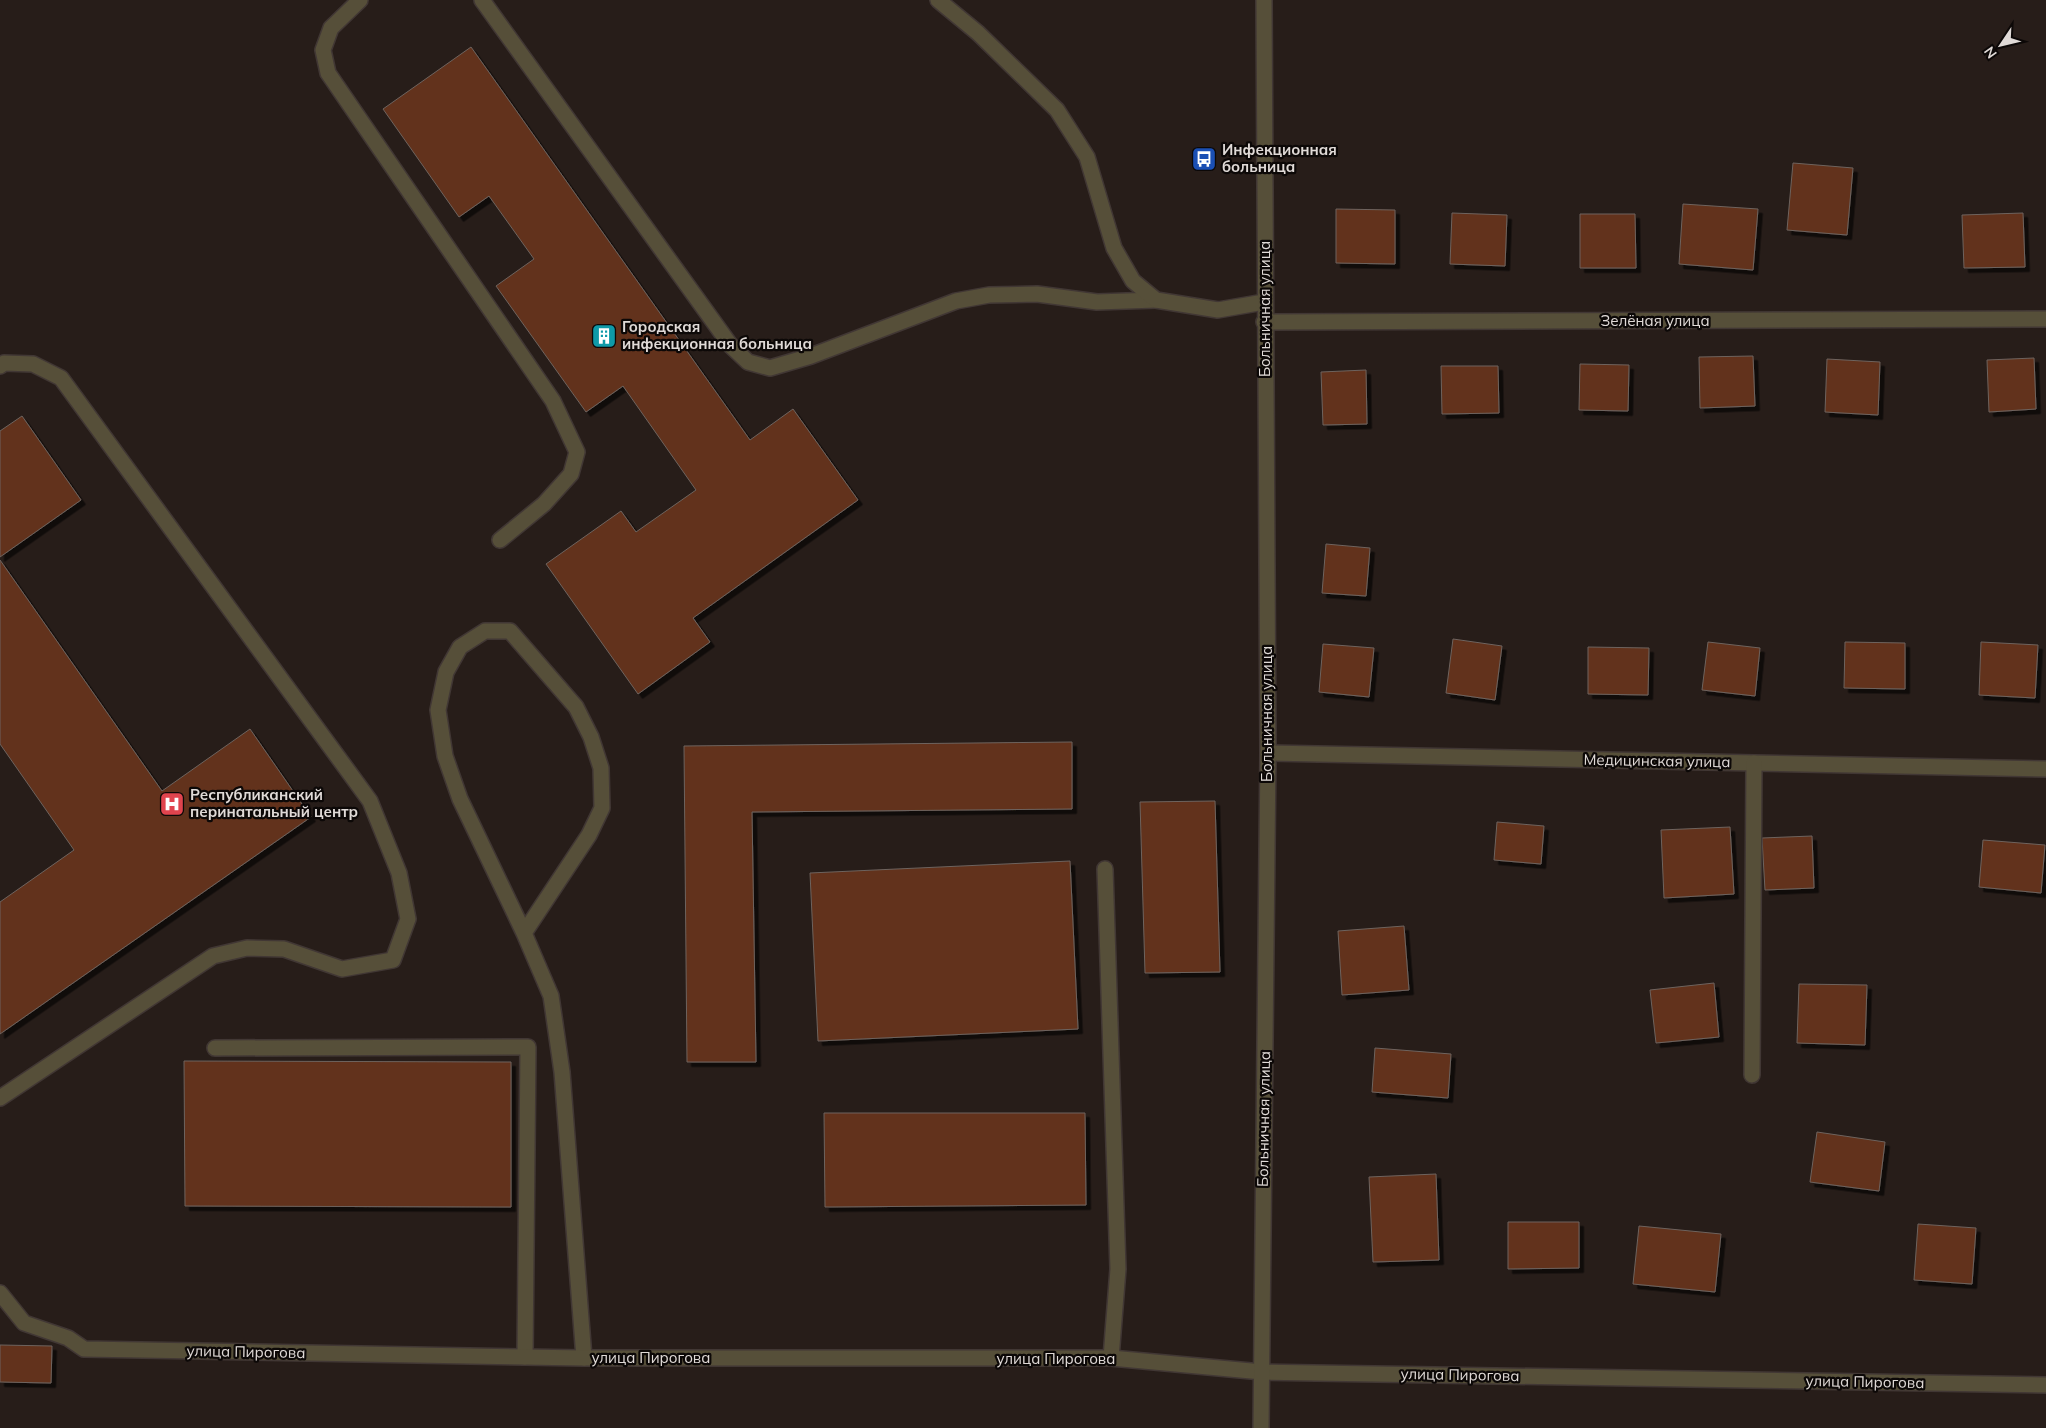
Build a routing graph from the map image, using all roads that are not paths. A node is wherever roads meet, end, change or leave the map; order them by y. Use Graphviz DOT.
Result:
graph roads {
  1 [pos="360,0"];
  2 [pos="482,0"];
  3 [pos="938,0"];
  4 [pos="1264,0"];
  5 [pos="1156,300"];
  6 [pos="1264,302"];
  7 [pos="2046,319"];
  8 [pos="1264,322"];
  9 [pos="1,362"];
  10 [pos="500,540"];
  11 [pos="1268,754"];
  12 [pos="1754,763"];
  13 [pos="2046,769"];
  14 [pos="1105,869"];
  15 [pos="524,934"];
  16 [pos="215,1048"];
  17 [pos="1752,1075"];
  18 [pos="0,1098"];
  19 [pos="0,1293"];
  20 [pos="525,1357"];
  21 [pos="584,1358"];
  22 [pos="1111,1358"];
  23 [pos="1262,1372"];
  24 [pos="2046,1385"];
  25 [pos="1261,1428"];
  1 -- 10 [label="street"];
  2 -- 5 [label="street"];
  3 -- 5 [label="street"];
  4 -- 6 [label="street, Больничная улица"];
  5 -- 6 [label="street"];
  6 -- 8 [label="street, Больничная улица"];
  7 -- 8 [label="street, Зелёная улица"];
  8 -- 11 [label="street, Больничная улица"];
  9 -- 18 [label="street"];
  11 -- 12 [label="street, Медицинская улица"];
  11 -- 23 [label="street, Больничная улица"];
  12 -- 13 [label="street, Медицинская улица"];
  12 -- 17 [label="street"];
  14 -- 22 [label="street"];
  15 -- 15 [label="street"];
  15 -- 21 [label="street"];
  16 -- 20 [label="street"];
  19 -- 20 [label="street, улица Пирогова"];
  20 -- 21 [label="street, улица Пирогова"];
  21 -- 22 [label="street, улица Пирогова"];
  22 -- 23 [label="street, улица Пирогова"];
  23 -- 24 [label="street, улица Пирогова"];
  23 -- 25 [label="street, Больничная улица"];
}
